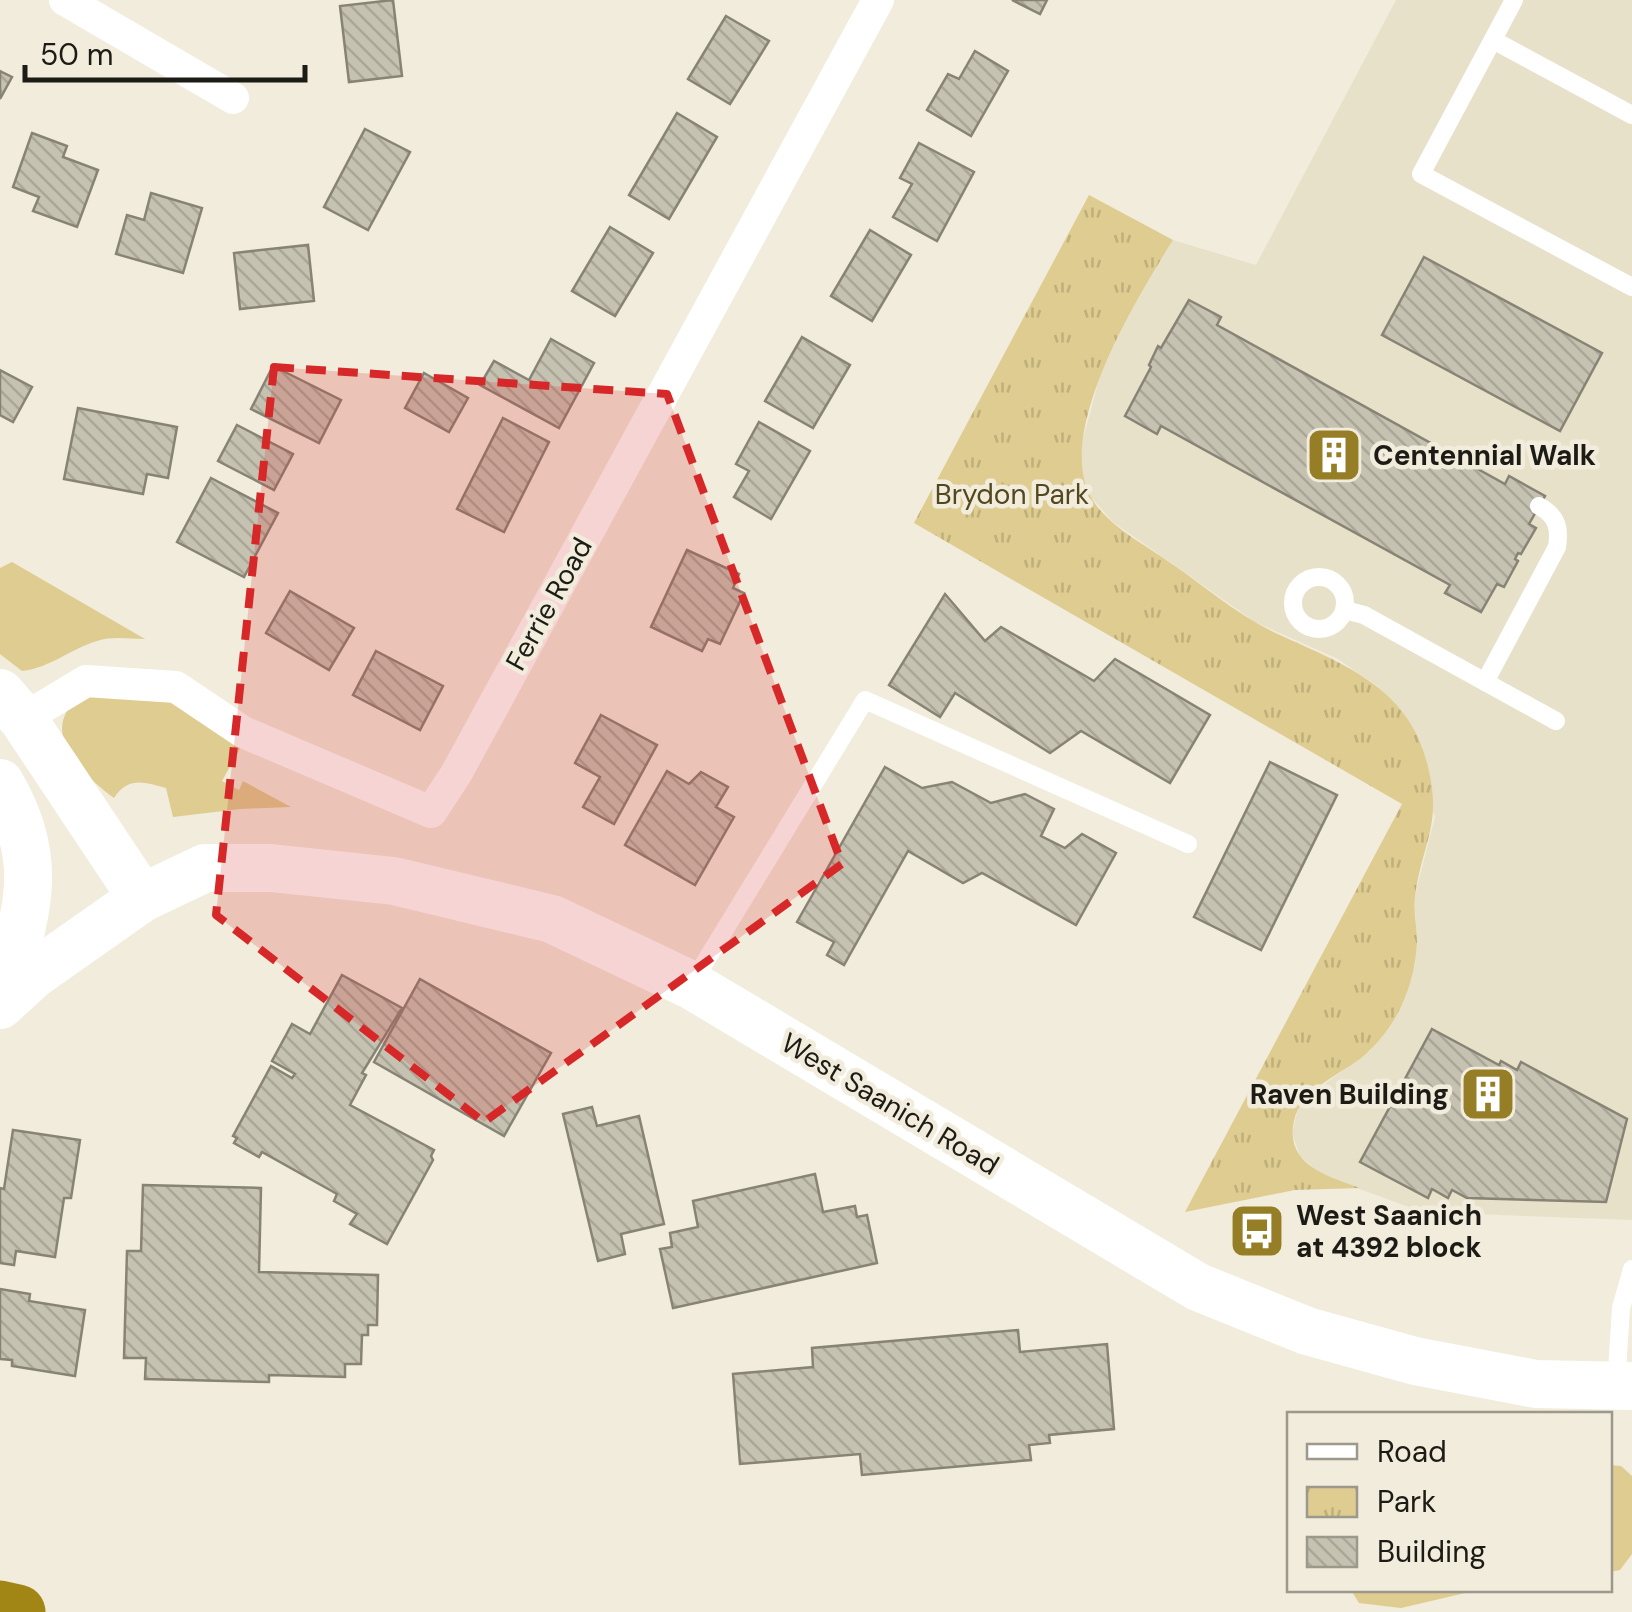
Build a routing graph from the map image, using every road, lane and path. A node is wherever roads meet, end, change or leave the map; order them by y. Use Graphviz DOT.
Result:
graph roads {
  1 [pos="65,0"];
  2 [pos="878,0"];
  3 [pos="1514,0"];
  4 [pos="1493,40"];
  5 [pos="234,98"];
  6 [pos="1632,115"];
  7 [pos="1632,288"];
  8 [pos="1539,506"];
  9 [pos="1345,610"];
  10 [pos="1485,682"];
  11 [pos="12,706"];
  12 [pos="1556,721"];
  13 [pos="0,783"];
  14 [pos="1188,844"];
  15 [pos="142,898"];
  16 [pos="691,986"];
  17 [pos="0,1005"];
  18 [pos="1632,1270"];
  19 [pos="1624,1386"];
  20 [pos="0,1608"];
  21 [pos="18,1612"];
  1 -- 5 [label="street"];
  2 -- 11 [label="street, Ferrie Road"];
  3 -- 4 [label="lane"];
  4 -- 6 [label="lane"];
  4 -- 7 [label="lane"];
  8 -- 10 [label="lane"];
  9 -- 10 [label="lane"];
  10 -- 12 [label="lane"];
  11 -- 15 [label="main road"];
  13 -- 17 [label="main road"];
  14 -- 16 [label="lane"];
  15 -- 16 [label="main road, West Saanich Road"];
  15 -- 17 [label="main road, West Saanich Road"];
  16 -- 19 [label="main road, West Saanich Road"];
  18 -- 19 [label="lane"];
  20 -- 21 [label="highway"];
}
